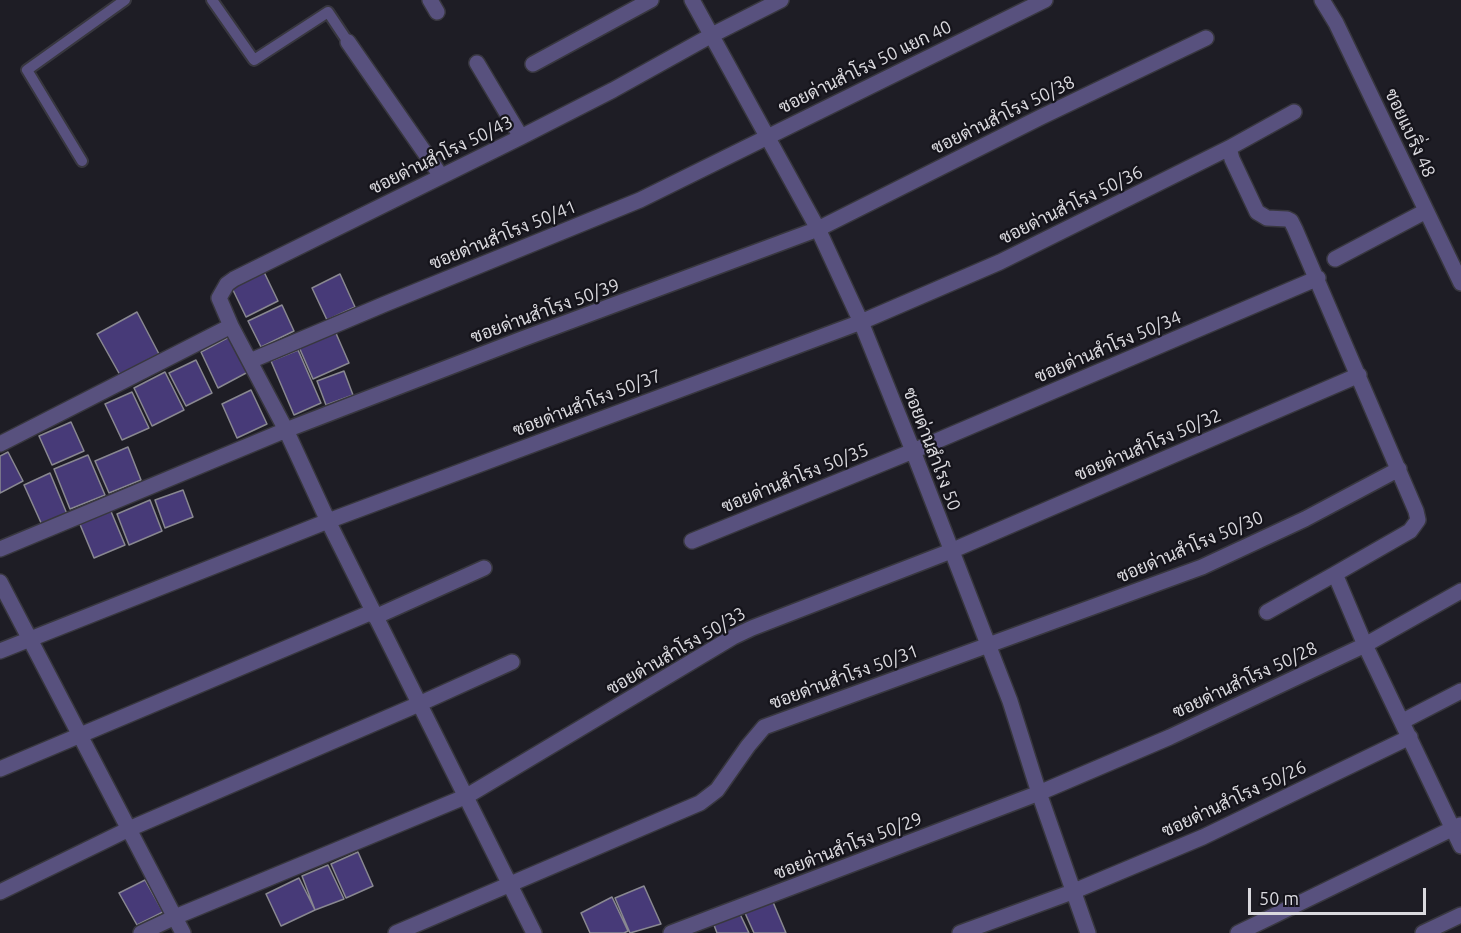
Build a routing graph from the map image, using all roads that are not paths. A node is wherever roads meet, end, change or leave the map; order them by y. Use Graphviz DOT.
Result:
graph roads {
  1 [pos="125,0"];
  2 [pos="212,0"];
  3 [pos="651,0"];
  4 [pos="692,0"];
  5 [pos="781,0"];
  6 [pos="1045,0"];
  7 [pos="1323,0"];
  8 [pos="712,34"];
  9 [pos="1206,38"];
  10 [pos="348,42"];
  11 [pos="477,63"];
  12 [pos="533,64"];
  13 [pos="1294,112"];
  14 [pos="521,137"];
  15 [pos="766,137"];
  16 [pos="1229,148"];
  17 [pos="82,161"];
  18 [pos="441,176"];
  19 [pos="1426,211"];
  20 [pos="818,229"];
  21 [pos="1335,259"];
  22 [pos="1318,278"];
  23 [pos="1461,283"];
  24 [pos="861,322"];
  25 [pos="231,326"];
  26 [pos="250,361"];
  27 [pos="1359,375"];
  28 [pos="286,430"];
  29 [pos="0,444"];
  30 [pos="914,451"];
  31 [pos="1400,469"];
  32 [pos="328,521"];
  33 [pos="692,541"];
  34 [pos="0,549"];
  35 [pos="951,550"];
  36 [pos="484,568"];
  37 [pos="1335,574"];
  38 [pos="0,582"];
  39 [pos="1461,591"];
  40 [pos="1267,612"];
  41 [pos="374,614"];
  42 [pos="29,638"];
  43 [pos="989,645"];
  44 [pos="1365,645"];
  45 [pos="0,651"];
  46 [pos="512,662"];
  47 [pos="1461,691"];
  48 [pos="419,704"];
  49 [pos="1403,721"];
  50 [pos="80,734"];
  51 [pos="1410,737"];
  52 [pos="0,769"];
  53 [pos="1039,793"];
  54 [pos="467,796"];
  55 [pos="1457,827"];
  56 [pos="129,829"];
  57 [pos="1461,846"];
  58 [pos="510,885"];
  59 [pos="0,892"];
  60 [pos="1072,892"];
  61 [pos="1461,915"];
  62 [pos="175,917"];
  63 [pos="141,933"];
  64 [pos="183,933"];
  65 [pos="396,933"];
  66 [pos="534,933"];
  67 [pos="671,933"];
  68 [pos="960,933"];
  69 [pos="1088,933"];
  70 [pos="1239,933"];
  71 [pos="1423,933"];
  1 -- 17 [label="lane"];
  2 -- 10 [label="lane"];
  3 -- 12 [label="street"];
  4 -- 8 [label="street, ซอยด่านสำโรง 50"];
  5 -- 8 [label="street, ซอยด่านสำโรง 50/43"];
  6 -- 15 [label="street, ซอยด่านสำโรง 50 แยก 40"];
  7 -- 19 [label="street, ซอยแบริ่ง 48"];
  8 -- 14 [label="street, ซอยด่านสำโรง 50/43"];
  8 -- 15 [label="street, ซอยด่านสำโรง 50"];
  9 -- 20 [label="street, ซอยด่านสำโรง 50/38"];
  10 -- 18 [label="street"];
  11 -- 14 [label="street"];
  13 -- 16 [label="street, ซอยด่านสำโรง 50/36"];
  14 -- 18 [label="street, ซอยด่านสำโรง 50/43"];
  15 -- 20 [label="street, ซอยด่านสำโรง 50"];
  15 -- 26 [label="street, ซอยด่านสำโรง 50/41"];
  16 -- 22 [label="street"];
  16 -- 24 [label="street, ซอยด่านสำโรง 50/36"];
  18 -- 25 [label="street, ซอยด่านสำโรง 50/43"];
  19 -- 21 [label="street"];
  19 -- 23 [label="street, ซอยแบริ่ง 48"];
  20 -- 24 [label="street, ซอยด่านสำโรง 50"];
  20 -- 28 [label="street, ซอยด่านสำโรง 50/39"];
  22 -- 27 [label="street"];
  22 -- 30 [label="street, ซอยด่านสำโรง 50/34"];
  24 -- 30 [label="street, ซอยด่านสำโรง 50"];
  24 -- 32 [label="street, ซอยด่านสำโรง 50/37"];
  25 -- 26 [label="street, ซอยด่านสำโรง 50/43"];
  25 -- 29 [label="street"];
  26 -- 28 [label="street, ซอยด่านสำโรง 50/43"];
  27 -- 31 [label="street"];
  27 -- 35 [label="street, ซอยด่านสำโรง 50/32"];
  28 -- 32 [label="street, ซอยด่านสำโรง 50/43"];
  28 -- 34 [label="street, ซอยด่านสำโรง 50/39"];
  30 -- 33 [label="street, ซอยด่านสำโรง 50/35"];
  30 -- 35 [label="street, ซอยด่านสำโรง 50"];
  31 -- 37 [label="street"];
  31 -- 43 [label="street, ซอยด่านสำโรง 50/30"];
  32 -- 41 [label="street, ซอยด่านสำโรง 50/43"];
  32 -- 42 [label="street, ซอยด่านสำโรง 50/37"];
  35 -- 43 [label="street, ซอยด่านสำโรง 50"];
  35 -- 54 [label="street, ซอยด่านสำโรง 50/33"];
  36 -- 41 [label="street"];
  37 -- 40 [label="street"];
  37 -- 44 [label="street"];
  38 -- 42 [label="street"];
  39 -- 44 [label="street, ซอยด่านสำโรง 50/28"];
  41 -- 48 [label="street, ซอยด่านสำโรง 50/43"];
  41 -- 50 [label="street"];
  42 -- 45 [label="street, ซอยด่านสำโรง 50/37"];
  42 -- 50 [label="street"];
  43 -- 53 [label="street, ซอยด่านสำโรง 50"];
  43 -- 58 [label="street, ซอยด่านสำโรง 50/31"];
  44 -- 49 [label="street"];
  44 -- 53 [label="street, ซอยด่านสำโรง 50/28"];
  46 -- 48 [label="street"];
  47 -- 49 [label="street"];
  48 -- 54 [label="street, ซอยด่านสำโรง 50/43"];
  48 -- 56 [label="street"];
  49 -- 51 [label="street"];
  50 -- 52 [label="street"];
  50 -- 56 [label="street"];
  51 -- 55 [label="street"];
  51 -- 60 [label="street, ซอยด่านสำโรง 50/26"];
  53 -- 60 [label="street, ซอยด่านสำโรง 50"];
  53 -- 67 [label="street, ซอยด่านสำโรง 50/29"];
  54 -- 58 [label="street, ซอยด่านสำโรง 50/43"];
  54 -- 62 [label="street, ซอยด่านสำโรง 50/33"];
  55 -- 57 [label="street"];
  55 -- 70 [label="street"];
  56 -- 59 [label="street"];
  56 -- 62 [label="street"];
  58 -- 65 [label="street, ซอยด่านสำโรง 50/31"];
  58 -- 66 [label="street, ซอยด่านสำโรง 50/43"];
  60 -- 68 [label="street, ซอยด่านสำโรง 50/26"];
  60 -- 69 [label="street, ซอยด่านสำโรง 50"];
  61 -- 71 [label="street"];
  62 -- 63 [label="street, ซอยด่านสำโรง 50/33"];
  62 -- 64 [label="street"];
}
